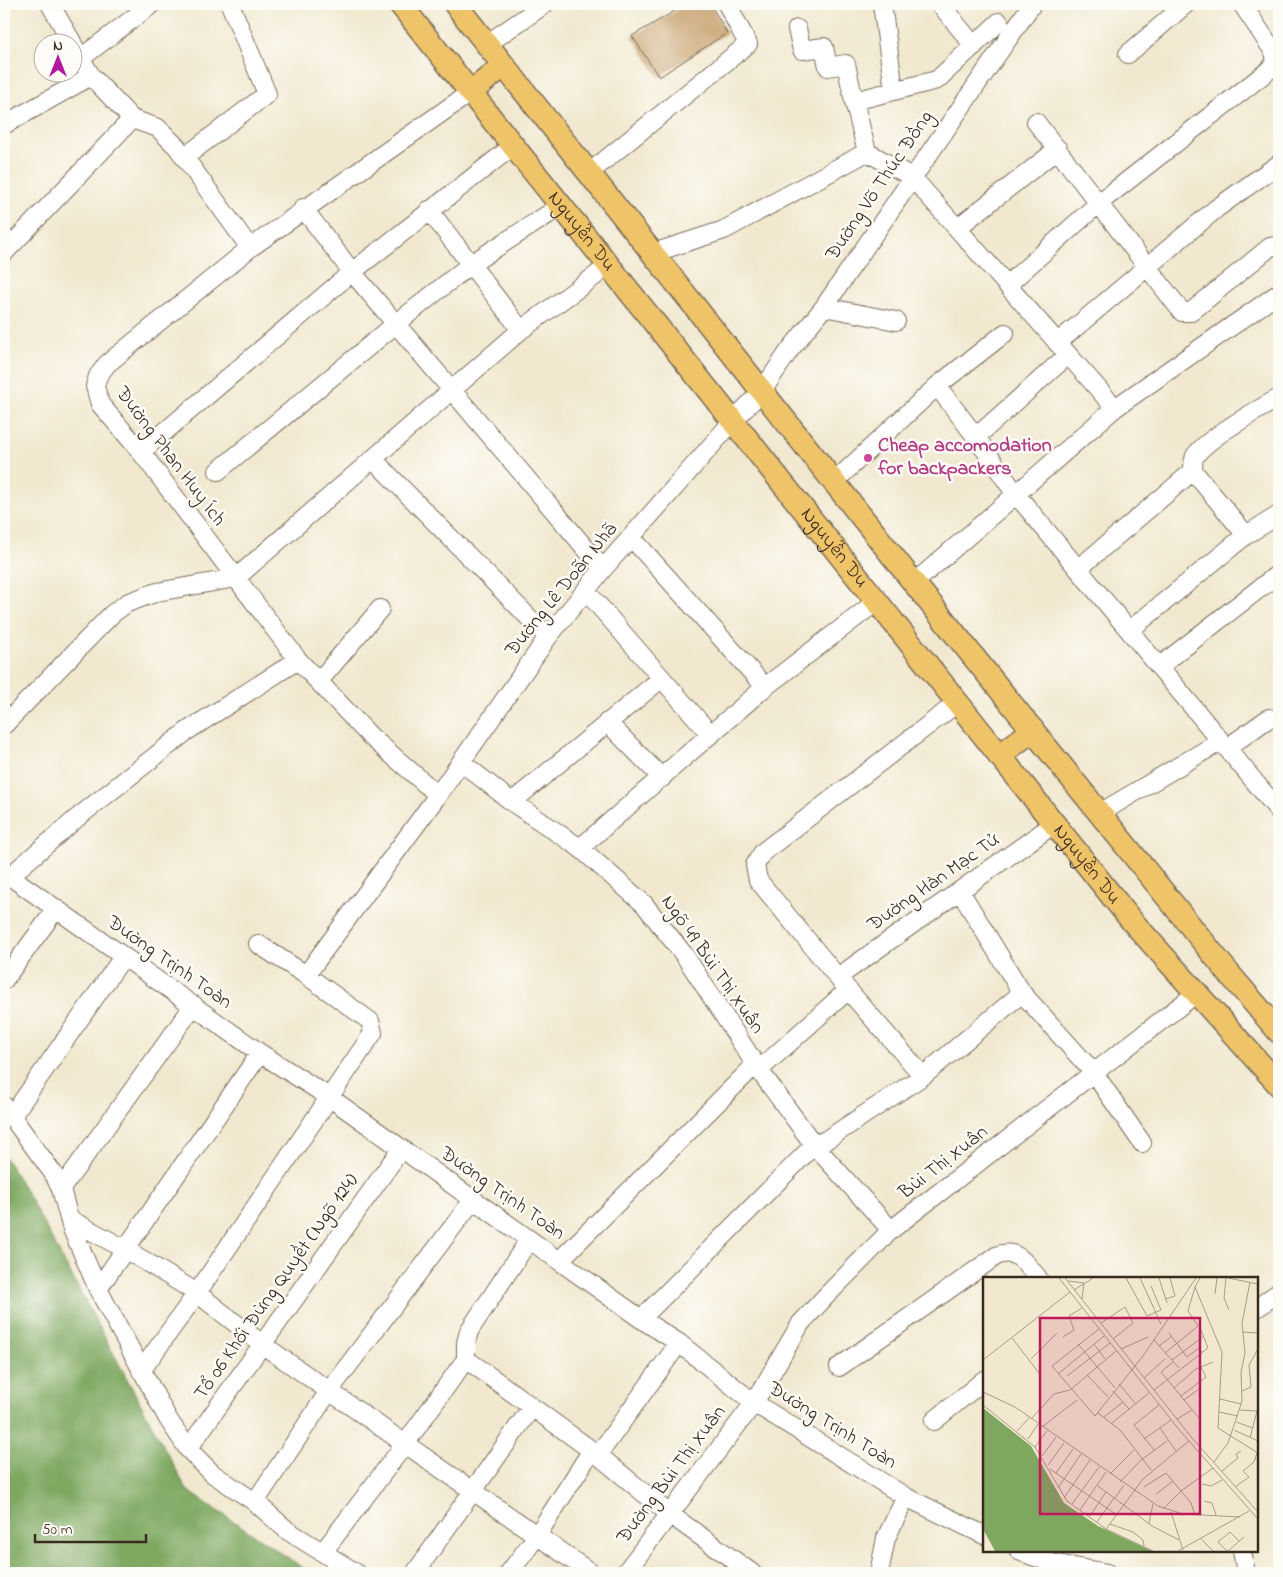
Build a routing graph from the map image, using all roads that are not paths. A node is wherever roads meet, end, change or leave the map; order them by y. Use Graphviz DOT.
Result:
graph roads {
  1 [pos="50,4"];
  2 [pos="152,4"];
  3 [pos="230,4"];
  4 [pos="400,4"];
  5 [pos="455,4"];
  6 [pos="545,4"];
  7 [pos="727,4"];
  8 [pos="882,4"];
  9 [pos="940,4"];
  10 [pos="1032,4"];
  11 [pos="1186,4"];
  12 [pos="1242,4"];
  13 [pos="999,22"];
  14 [pos="797,30"];
  15 [pos="66,32"];
  16 [pos="82,44"];
  17 [pos="486,44"];
  18 [pos="974,46"];
  19 [pos="1128,54"];
  20 [pos="1278,56"];
  21 [pos="82,60"];
  22 [pos="503,66"];
  23 [pos="91,76"];
  24 [pos="894,90"];
  25 [pos="471,92"];
  26 [pos="854,101"];
  27 [pos="132,119"];
  28 [pos="1036,122"];
  29 [pos="4,125"];
  30 [pos="514,146"];
  31 [pos="1058,149"];
  32 [pos="867,152"];
  33 [pos="185,157"];
  34 [pos="1279,164"];
  35 [pos="589,173"];
  36 [pos="912,177"];
  37 [pos="1099,203"];
  38 [pos="561,206"];
  39 [pos="304,208"];
  40 [pos="428,210"];
  41 [pos="957,228"];
  42 [pos="1279,245"];
  43 [pos="250,248"];
  44 [pos="4,253"];
  45 [pos="653,253"];
  46 [pos="471,264"];
  47 [pos="610,265"];
  48 [pos="1150,266"];
  49 [pos="352,272"];
  50 [pos="1007,285"];
  51 [pos="1279,293"];
  52 [pos="824,307"];
  53 [pos="896,321"];
  54 [pos="396,323"];
  55 [pos="521,330"];
  56 [pos="1004,333"];
  57 [pos="1063,349"];
  58 [pos="937,386"];
  59 [pos="452,390"];
  60 [pos="762,391"];
  61 [pos="1279,398"];
  62 [pos="1115,408"];
  63 [pos="732,422"];
  64 [pos="976,437"];
  65 [pos="141,452"];
  66 [pos="373,459"];
  67 [pos="218,471"];
  68 [pos="1193,471"];
  69 [pos="834,482"];
  70 [pos="1015,493"];
  71 [pos="1279,515"];
  72 [pos="1246,535"];
  73 [pos="631,537"];
  74 [pos="1079,568"];
  75 [pos="603,569"];
  76 [pos="1278,574"];
  77 [pos="236,578"];
  78 [pos="914,583"];
  79 [pos="587,592"];
  80 [pos="876,602"];
  81 [pos="380,609"];
  82 [pos="1130,630"];
  83 [pos="548,637"];
  84 [pos="298,660"];
  85 [pos="1160,666"];
  86 [pos="662,678"];
  87 [pos="319,681"];
  88 [pos="765,687"];
  89 [pos="957,703"];
  90 [pos="1270,718"];
  91 [pos="607,722"];
  92 [pos="4,725"];
  93 [pos="1033,730"];
  94 [pos="711,734"];
  95 [pos="1224,745"];
  96 [pos="999,756"];
  97 [pos="461,762"];
  98 [pos="662,778"];
  99 [pos="438,795"];
  100 [pos="512,802"];
  101 [pos="1279,811"];
  102 [pos="1100,813"];
  103 [pos="1054,824"];
  104 [pos="580,848"];
  105 [pos="7,874"];
  106 [pos="960,891"];
  107 [pos="56,910"];
  108 [pos="258,944"];
  109 [pos="123,957"];
  110 [pos="1226,970"];
  111 [pos="306,975"];
  112 [pos="4,980"];
  113 [pos="843,983"];
  114 [pos="1198,992"];
  115 [pos="1022,993"];
  116 [pos="194,1005"];
  117 [pos="1279,1032"];
  118 [pos="260,1053"];
  119 [pos="757,1067"];
  120 [pos="1094,1073"];
  121 [pos="923,1076"];
  122 [pos="1279,1085"];
  123 [pos="329,1097"];
  124 [pos="8,1111"];
  125 [pos="1142,1143"];
  126 [pos="814,1145"];
  127 [pos="401,1149"];
  128 [pos="61,1189"];
  129 [pos="474,1200"];
  130 [pos="69,1219"];
  131 [pos="891,1230"];
  132 [pos="529,1240"];
  133 [pos="125,1249"];
  134 [pos="560,1260"];
  135 [pos="1037,1277"];
  136 [pos="98,1288"];
  137 [pos="1279,1292"];
  138 [pos="197,1293"];
  139 [pos="1258,1307"];
  140 [pos="641,1319"];
  141 [pos="679,1343"];
  142 [pos="262,1345"];
  143 [pos="466,1359"];
  144 [pos="839,1367"];
  145 [pos="141,1371"];
  146 [pos="983,1381"];
  147 [pos="329,1391"];
  148 [pos="754,1403"];
  149 [pos="532,1406"];
  150 [pos="934,1421"];
  151 [pos="405,1444"];
  152 [pos="188,1449"];
  153 [pos="595,1453"];
  154 [pos="471,1491"];
  155 [pos="906,1497"];
  156 [pos="255,1502"];
  157 [pos="668,1514"];
  158 [pos="983,1535"];
  159 [pos="536,1536"];
  160 [pos="323,1552"];
  161 [pos="1021,1552"];
  162 [pos="1242,1552"];
  163 [pos="1054,1568"];
  164 [pos="356,1573"];
  165 [pos="414,1573"];
  166 [pos="509,1573"];
  167 [pos="592,1573"];
  168 [pos="625,1573"];
  169 [pos="752,1573"];
  170 [pos="879,1573"];
  171 [pos="1107,1573"];
  172 [pos="1246,1573"];
  1 -- 15 [label="street"];
  2 -- 16 [label="street"];
  3 -- 33 [label="street"];
  4 -- 25 [label="main road, Nguyễn Du"];
  5 -- 17 [label="main road, Nguyễn Du"];
  6 -- 17 [label="street"];
  7 -- 35 [label="street"];
  8 -- 24 [label="street"];
  9 -- 18 [label="street"];
  10 -- 36 [label="street, Đường Võ Thúc Đồng"];
  11 -- 19 [label="street"];
  12 -- 20 [label="street"];
  13 -- 18 [label="street"];
  14 -- 26 [label="street"];
  17 -- 22 [label="main road, Nguyễn Du"];
  18 -- 24 [label="street"];
  20 -- 37 [label="street"];
  21 -- 23 [label="street"];
  22 -- 25 [label="main road"];
  22 -- 35 [label="main road, Nguyễn Du"];
  23 -- 27 [label="street"];
  23 -- 29 [label="street"];
  24 -- 26 [label="street"];
  25 -- 30 [label="main road, Nguyễn Du"];
  25 -- 39 [label="street, Đường Phan Huy Ích"];
  26 -- 32 [label="street"];
  27 -- 33 [label="street"];
  27 -- 44 [label="street"];
  28 -- 31 [label="street"];
  30 -- 38 [label="main road, Nguyễn Du"];
  30 -- 40 [label="street"];
  31 -- 37 [label="street"];
  31 -- 41 [label="street"];
  32 -- 36 [label="street"];
  32 -- 45 [label="street"];
  33 -- 43 [label="street"];
  34 -- 48 [label="street"];
  35 -- 45 [label="main road, Nguyễn Du"];
  36 -- 41 [label="street"];
  36 -- 52 [label="street, Đường Võ Thúc Đồng"];
  37 -- 48 [label="street"];
  37 -- 50 [label="street"];
  38 -- 46 [label="street"];
  38 -- 47 [label="main road, Nguyễn Du"];
  39 -- 43 [label="street, Đường Phan Huy Ích"];
  39 -- 49 [label="street"];
  40 -- 46 [label="street"];
  40 -- 49 [label="street"];
  41 -- 50 [label="street"];
  42 -- 48 [label="street"];
  43 -- 65 [label="street, Đường Phan Huy Ích"];
  45 -- 60 [label="main road, Nguyễn Du"];
  46 -- 54 [label="street"];
  46 -- 55 [label="street"];
  47 -- 55 [label="street"];
  47 -- 63 [label="main road, Nguyễn Du"];
  48 -- 57 [label="street"];
  49 -- 54 [label="street"];
  49 -- 65 [label="street"];
  50 -- 57 [label="street"];
  51 -- 62 [label="street"];
  52 -- 53 [label="street"];
  52 -- 60 [label="street, Đường Võ Thúc Đồng"];
  54 -- 59 [label="street"];
  54 -- 67 [label="street"];
  55 -- 59 [label="street"];
  56 -- 58 [label="street"];
  57 -- 62 [label="street"];
  57 -- 64 [label="street"];
  58 -- 64 [label="street"];
  58 -- 69 [label="street"];
  59 -- 66 [label="street"];
  59 -- 75 [label="street"];
  60 -- 63 [label="street, Đường Lê Doãn Nhã"];
  60 -- 69 [label="main road, Nguyễn Du"];
  61 -- 68 [label="street"];
  62 -- 70 [label="street"];
  63 -- 73 [label="street, Đường Lê Doãn Nhã"];
  63 -- 80 [label="main road, Nguyễn Du"];
  64 -- 70 [label="street"];
  65 -- 77 [label="street, Đường Phan Huy Ích"];
  66 -- 77 [label="street"];
  66 -- 83 [label="street"];
  68 -- 72 [label="street"];
  68 -- 74 [label="street"];
  69 -- 78 [label="main road, Nguyễn Du"];
  70 -- 74 [label="street"];
  70 -- 78 [label="street"];
  71 -- 72 [label="street"];
  72 -- 82 [label="street"];
  73 -- 75 [label="street, Đường Lê Doãn Nhã"];
  73 -- 88 [label="street"];
  74 -- 82 [label="street"];
  75 -- 79 [label="street, Đường Lê Doãn Nhã"];
  76 -- 85 [label="street"];
  77 -- 84 [label="street, Đường Phan Huy Ích"];
  77 -- 92 [label="street"];
  78 -- 93 [label="main road, Nguyễn Du"];
  79 -- 83 [label="street, Đường Lê Doãn Nhã"];
  79 -- 86 [label="street"];
  80 -- 88 [label="street"];
  80 -- 89 [label="main road, Nguyễn Du"];
  81 -- 87 [label="street"];
  82 -- 85 [label="street"];
  83 -- 97 [label="street, Đường Lê Doãn Nhã"];
  84 -- 87 [label="street, Đường Phan Huy Ích"];
  84 -- 105 [label="street"];
  85 -- 95 [label="street"];
  86 -- 91 [label="street"];
  86 -- 94 [label="street"];
  87 -- 99 [label="street, Đường Phan Huy Ích"];
  88 -- 94 [label="street"];
  89 -- 96 [label="main road, Nguyễn Du"];
  89 -- 113 [label="street"];
  90 -- 95 [label="street"];
  91 -- 98 [label="street"];
  91 -- 100 [label="street"];
  93 -- 96 [label="main road"];
  93 -- 102 [label="main road, Nguyễn Du"];
  94 -- 98 [label="street"];
  95 -- 101 [label="street"];
  95 -- 102 [label="street"];
  96 -- 103 [label="main road, Nguyễn Du"];
  97 -- 99 [label="street, Đường Lê Doãn Nhã"];
  97 -- 100 [label="street, Ngõ 49 Bùi Thị Xuân"];
  98 -- 104 [label="street"];
  99 -- 111 [label="street, Đường Lê Doãn Nhã"];
  100 -- 104 [label="street, Ngõ 49 Bùi Thị Xuân"];
  102 -- 110 [label="main road, Nguyễn Du"];
  103 -- 106 [label="street, Đường Hàn Mạc Tử"];
  103 -- 114 [label="main road, Nguyễn Du"];
  104 -- 119 [label="street, Ngõ 49 Bùi Thị Xuân"];
  105 -- 107 [label="street, Đường Trịnh Toàn"];
  106 -- 113 [label="street, Đường Hàn Mạc Tử"];
  106 -- 115 [label="street"];
  107 -- 109 [label="street, Đường Trịnh Toàn"];
  107 -- 112 [label="street"];
  108 -- 111 [label="street"];
  109 -- 116 [label="street, Đường Trịnh Toàn"];
  109 -- 124 [label="street"];
  110 -- 114 [label="main road"];
  110 -- 117 [label="main road, Nguyễn Du"];
  111 -- 123 [label="street"];
  113 -- 119 [label="street, Đường Hàn Mạc Tử"];
  113 -- 121 [label="street"];
  114 -- 120 [label="street, Bùi Thị Xuân"];
  114 -- 122 [label="main road, Nguyễn Du"];
  115 -- 120 [label="street"];
  115 -- 121 [label="street"];
  116 -- 118 [label="street, Đường Trịnh Toàn"];
  116 -- 128 [label="street"];
  118 -- 123 [label="street, Đường Trịnh Toàn"];
  118 -- 133 [label="street"];
  119 -- 126 [label="street, Ngõ 49 Bùi Thị Xuân"];
  119 -- 134 [label="street, Đường Hàn Mạc Tử"];
  120 -- 125 [label="street"];
  120 -- 131 [label="street, Bùi Thị Xuân"];
  121 -- 126 [label="street"];
  123 -- 127 [label="street, Đường Trịnh Toàn"];
  123 -- 138 [label="street"];
  124 -- 128 [label="street"];
  126 -- 131 [label="street, Ngõ 49 Bùi Thị Xuân"];
  126 -- 140 [label="street"];
  127 -- 129 [label="street, Đường Trịnh Toàn"];
  127 -- 142 [label="street, Tổ 06 Khối Đừng Quyềt (Ngõ 124)"];
  128 -- 130 [label="street"];
  129 -- 132 [label="street, Đường Trịnh Toàn"];
  129 -- 147 [label="street"];
  130 -- 133 [label="street"];
  130 -- 136 [label="street"];
  131 -- 148 [label="street, Bùi Thị Xuân"];
  132 -- 134 [label="street, Đường Trịnh Toàn"];
  132 -- 143 [label="street"];
  133 -- 136 [label="street"];
  133 -- 138 [label="street"];
  134 -- 140 [label="street, Đường Trịnh Toàn"];
  135 -- 144 [label="street"];
  136 -- 145 [label="street"];
  137 -- 139 [label="street"];
  138 -- 142 [label="street"];
  138 -- 145 [label="street"];
  140 -- 141 [label="street, Đường Trịnh Toàn"];
  141 -- 148 [label="street, Đường Trịnh Toàn"];
  141 -- 153 [label="street"];
  142 -- 147 [label="street"];
  142 -- 152 [label="street, Tổ 06 Khối Đừng Quyềt (Ngõ 124)"];
  143 -- 149 [label="street"];
  143 -- 151 [label="street"];
  145 -- 152 [label="street"];
  146 -- 150 [label="street"];
  147 -- 151 [label="street"];
  147 -- 156 [label="street"];
  148 -- 155 [label="street, Đường Trịnh Toàn"];
  148 -- 157 [label="street, Đường Bùi Thị Xuân"];
  149 -- 153 [label="street"];
  149 -- 154 [label="street"];
  151 -- 154 [label="street"];
  151 -- 160 [label="street"];
  152 -- 156 [label="street"];
  153 -- 157 [label="street"];
  153 -- 159 [label="street"];
  154 -- 159 [label="street"];
  154 -- 165 [label="street"];
  155 -- 158 [label="street, Đường Trịnh Toàn"];
  155 -- 170 [label="street"];
  156 -- 160 [label="street"];
  157 -- 168 [label="street, Đường Bùi Thị Xuân"];
  157 -- 169 [label="street"];
  159 -- 166 [label="street"];
  159 -- 167 [label="street"];
  160 -- 164 [label="street"];
  161 -- 163 [label="street"];
  162 -- 172 [label="street"];
  163 -- 171 [label="street"];
}
